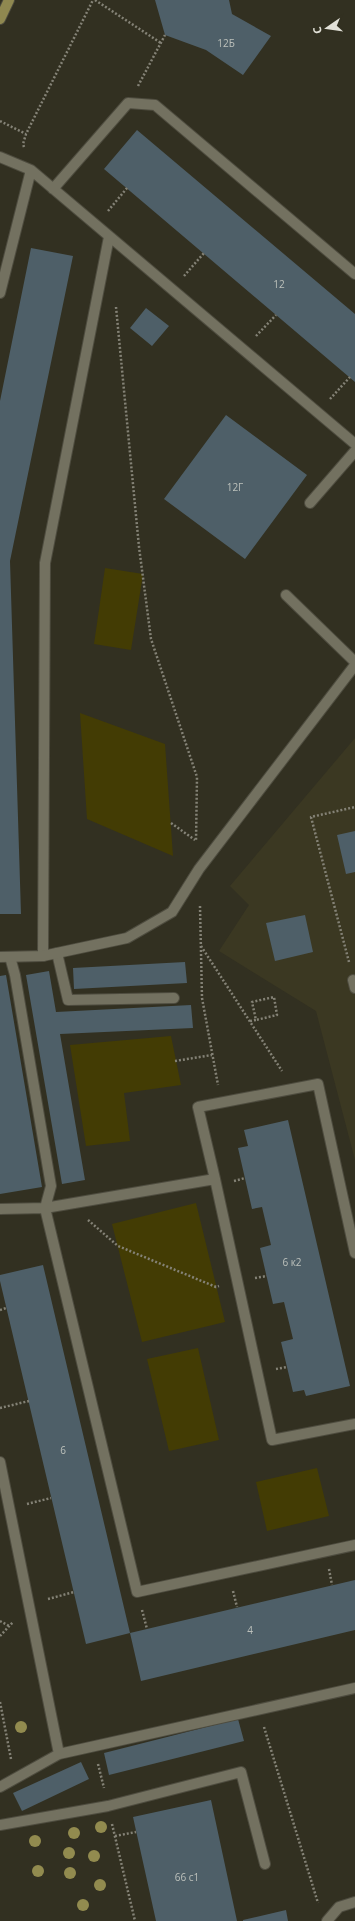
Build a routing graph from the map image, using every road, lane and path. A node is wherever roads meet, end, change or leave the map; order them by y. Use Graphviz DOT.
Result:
graph roads {
  1 [pos="9,0"];
  2 [pos="94,0"];
  3 [pos="0,19"];
  4 [pos="165,35"];
  5 [pos="161,43"];
  6 [pos="128,104"];
  7 [pos="0,121"];
  8 [pos="26,134"];
  9 [pos="0,157"];
  10 [pos="31,170"];
  11 [pos="127,188"];
  12 [pos="53,189"];
  13 [pos="96,225"];
  14 [pos="109,237"];
  15 [pos="204,253"];
  16 [pos="355,274"];
  17 [pos="172,289"];
  18 [pos="0,293"];
  19 [pos="115,300"];
  20 [pos="276,315"];
  21 [pos="243,350"];
  22 [pos="350,377"];
  23 [pos="318,413"];
  24 [pos="355,444"];
  25 [pos="355,451"];
  26 [pos="310,503"];
  27 [pos="286,595"];
  28 [pos="355,664"];
  29 [pos="355,807"];
  30 [pos="171,823"];
  31 [pos="196,840"];
  32 [pos="199,869"];
  33 [pos="200,946"];
  34 [pos="57,953"];
  35 [pos="43,956"];
  36 [pos="5,957"];
  37 [pos="354,984"];
  38 [pos="174,998"];
  39 [pos="256,1020"];
  40 [pos="250,1021"];
  41 [pos="212,1055"];
  42 [pos="175,1061"];
  43 [pos="293,1089"];
  44 [pos="221,1103"];
  45 [pos="215,1179"];
  46 [pos="66,1204"];
  47 [pos="45,1208"];
  48 [pos="0,1209"];
  49 [pos="355,1253"];
  50 [pos="238,1282"];
  51 [pos="6,1308"];
  52 [pos="0,1310"];
  53 [pos="29,1401"];
  54 [pos="0,1408"];
  55 [pos="355,1424"];
  56 [pos="0,1462"];
  57 [pos="51,1498"];
  58 [pos="9,1509"];
  59 [pos="355,1545"];
  60 [pos="74,1592"];
  61 [pos="29,1604"];
  62 [pos="0,1622"];
  63 [pos="9,1626"];
  64 [pos="355,1688"];
  65 [pos="0,1702"];
  66 [pos="258,1710"];
  67 [pos="1,1711"];
  68 [pos="59,1754"];
  69 [pos="15,1779"];
  70 [pos="0,1787"];
  71 [pos="0,1825"];
  72 [pos="136,1832"];
  73 [pos="115,1836"];
  74 [pos="265,1864"];
  75 [pos="355,1902"];
  76 [pos="319,1906"];
  77 [pos="327,1921"];
  1 -- 3 [label="street"];
  2 -- 5 [label="path"];
  2 -- 8 [label="path"];
  4 -- 5 [label="path"];
  5 -- 6 [label="path"];
  6 -- 12 [label="street"];
  6 -- 16 [label="street"];
  7 -- 8 [label="path"];
  8 -- 10 [label="path"];
  9 -- 10 [label="street"];
  10 -- 12 [label="street"];
  10 -- 18 [label="street"];
  11 -- 13 [label="path"];
  12 -- 13 [label="street"];
  13 -- 14 [label="street"];
  14 -- 17 [label="street"];
  14 -- 35 [label="street"];
  15 -- 17 [label="path"];
  17 -- 21 [label="street"];
  19 -- 31 [label="path"];
  20 -- 21 [label="path"];
  21 -- 23 [label="street"];
  22 -- 23 [label="path"];
  23 -- 24 [label="street"];
  25 -- 26 [label="street"];
  27 -- 28 [label="street"];
  28 -- 32 [label="street"];
  29 -- 37 [label="path"];
  30 -- 31 [label="path"];
  31 -- 32 [label="path"];
  32 -- 33 [label="path"];
  32 -- 34 [label="street"];
  33 -- 40 [label="path"];
  33 -- 41 [label="path"];
  34 -- 35 [label="street"];
  34 -- 38 [label="street"];
  35 -- 36 [label="street"];
  36 -- 47 [label="street"];
  39 -- 39 [label="path"];
  39 -- 40 [label="path"];
  40 -- 43 [label="path"];
  41 -- 42 [label="path"];
  41 -- 44 [label="path"];
  43 -- 44 [label="street"];
  43 -- 49 [label="street"];
  44 -- 45 [label="street"];
  45 -- 46 [label="street"];
  45 -- 50 [label="street"];
  46 -- 47 [label="street"];
  46 -- 50 [label="path"];
  47 -- 48 [label="street"];
  47 -- 59 [label="street"];
  50 -- 55 [label="street"];
  51 -- 52 [label="path"];
  53 -- 54 [label="path"];
  56 -- 58 [label="street"];
  57 -- 58 [label="path"];
  58 -- 61 [label="street"];
  60 -- 61 [label="path"];
  61 -- 68 [label="street"];
  62 -- 63 [label="path"];
  64 -- 66 [label="street"];
  65 -- 67 [label="path"];
  66 -- 68 [label="street"];
  66 -- 76 [label="path"];
  67 -- 69 [label="path"];
  68 -- 69 [label="street"];
  69 -- 70 [label="street"];
  71 -- 74 [label="street"];
  72 -- 73 [label="path"];
  75 -- 77 [label="street"];
}
